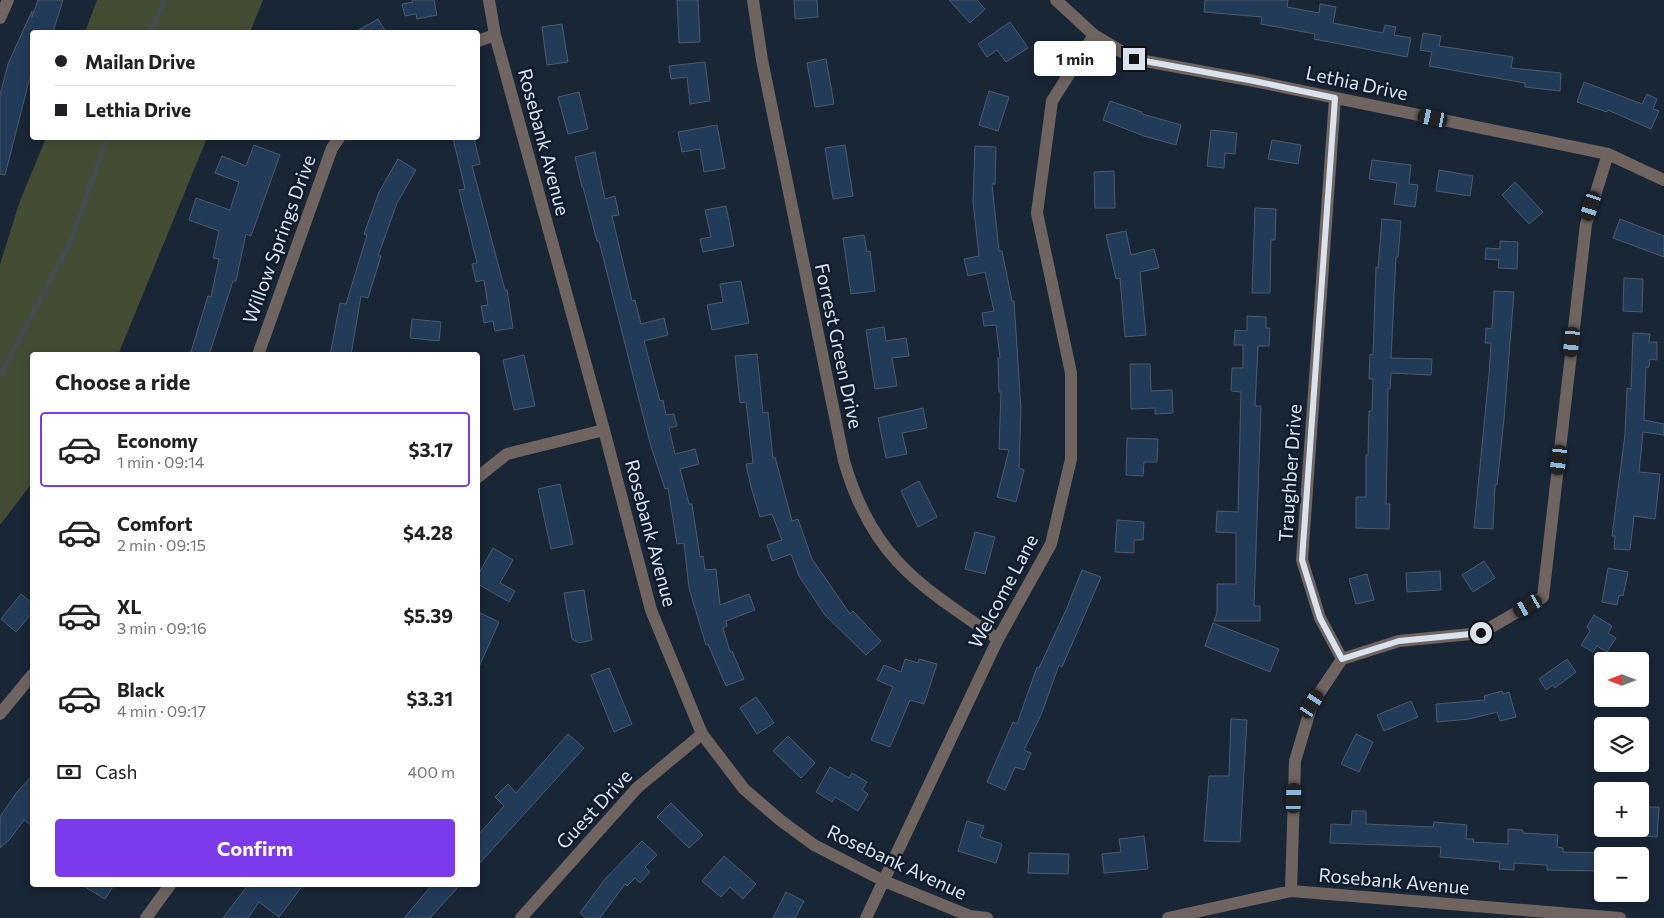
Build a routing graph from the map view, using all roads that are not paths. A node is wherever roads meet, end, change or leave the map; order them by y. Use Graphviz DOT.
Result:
graph roads {
  1 [pos="8,0"];
  2 [pos="489,0"];
  3 [pos="753,0"];
  4 [pos="1056,0"];
  5 [pos="0,18"];
  6 [pos="495,35"];
  7 [pos="1094,35"];
  8 [pos="480,40"];
  9 [pos="1335,98"];
  10 [pos="338,140"];
  11 [pos="1608,154"];
  12 [pos="1664,180"];
  13 [pos="259,352"];
  14 [pos="604,430"];
  15 [pos="480,475"];
  16 [pos="998,639"];
  17 [pos="1342,659"];
  18 [pos="30,678"];
  19 [pos="0,714"];
  20 [pos="702,734"];
  21 [pos="884,881"];
  22 [pos="169,887"];
  23 [pos="1291,891"];
  24 [pos="146,918"];
  25 [pos="521,918"];
  26 [pos="866,918"];
  27 [pos="987,918"];
  28 [pos="1168,918"];
  29 [pos="1620,918"];
  1 -- 5 [label="street"];
  2 -- 6 [label="street, Rosebank Avenue"];
  3 -- 16 [label="street, Forrest Green Drive"];
  4 -- 7 [label="street, Lethia Drive"];
  6 -- 8 [label="street"];
  6 -- 14 [label="street, Rosebank Avenue"];
  7 -- 9 [label="street, Lethia Drive"];
  7 -- 16 [label="street, Welcome Lane"];
  9 -- 11 [label="street, Lethia Drive"];
  9 -- 17 [label="street, Traughber Drive"];
  10 -- 13 [label="street, Willow Springs Drive"];
  11 -- 12 [label="street, Lethia Drive"];
  11 -- 17 [label="street"];
  14 -- 15 [label="street"];
  14 -- 20 [label="street, Rosebank Avenue"];
  16 -- 21 [label="street, Welcome Lane"];
  17 -- 23 [label="street"];
  18 -- 19 [label="street"];
  20 -- 21 [label="street, Rosebank Avenue"];
  20 -- 25 [label="street, Guest Drive"];
  21 -- 26 [label="street, Welcome Lane"];
  21 -- 27 [label="street, Rosebank Avenue"];
  22 -- 24 [label="street"];
  23 -- 28 [label="street, Rosebank Avenue"];
  23 -- 29 [label="street, Rosebank Avenue"];
}
